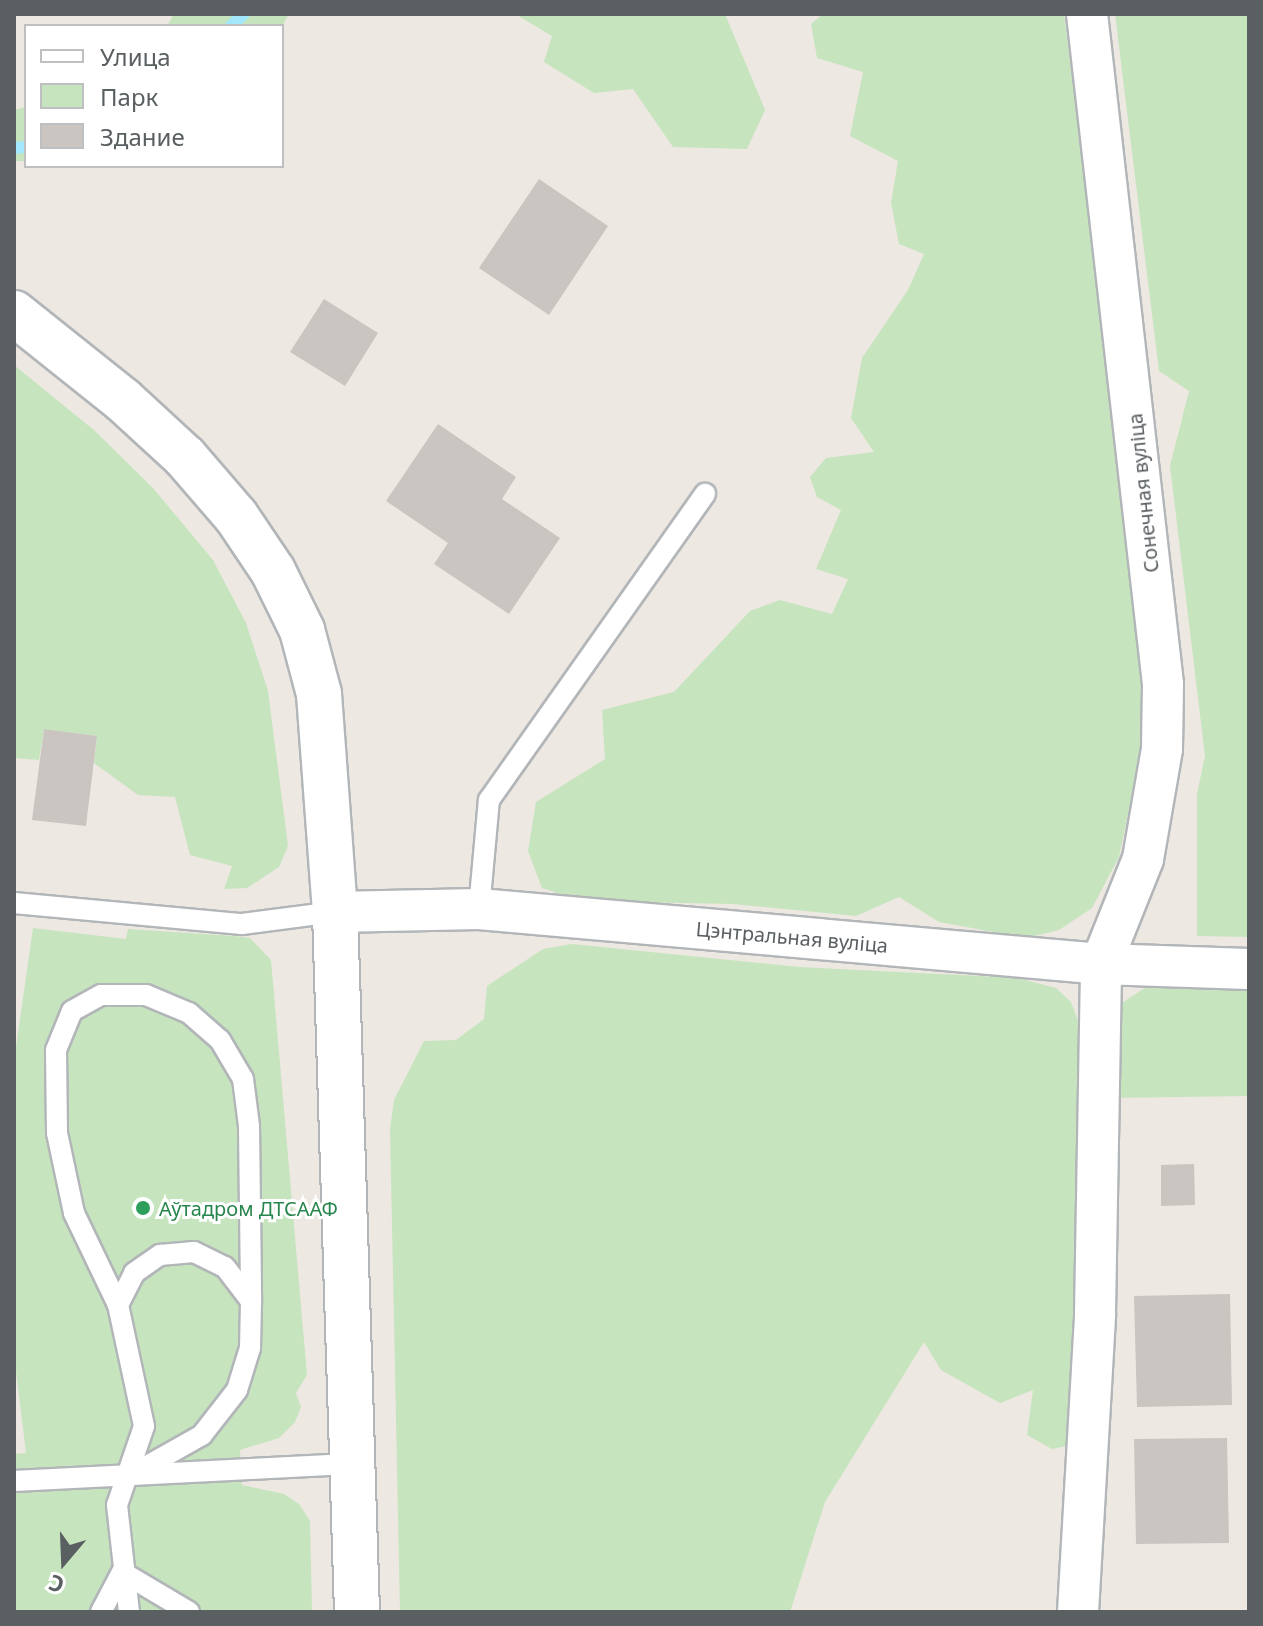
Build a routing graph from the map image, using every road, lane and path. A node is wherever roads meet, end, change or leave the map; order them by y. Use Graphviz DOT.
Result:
graph roads {
  1 [pos="1087,14"];
  2 [pos="14,313"];
  3 [pos="705,494"];
  4 [pos="14,903"];
  5 [pos="479,909"];
  6 [pos="335,912"];
  7 [pos="1101,964"];
  8 [pos="1249,969"];
  9 [pos="251,1301"];
  10 [pos="118,1305"];
  11 [pos="354,1464"];
  12 [pos="131,1475"];
  13 [pos="14,1481"];
  14 [pos="122,1572"];
  15 [pos="101,1612"];
  16 [pos="129,1612"];
  17 [pos="189,1612"];
  18 [pos="357,1612"];
  19 [pos="1078,1612"];
  1 -- 7 [label="street, Сонечная вуліца"];
  2 -- 6 [label="main road"];
  3 -- 5 [label="lane"];
  4 -- 6 [label="lane"];
  5 -- 6 [label="street, Цэнтральная вуліца"];
  5 -- 7 [label="street, Цэнтральная вуліца"];
  6 -- 11 [label="main road"];
  7 -- 8 [label="street, Цэнтральная вуліца"];
  7 -- 19 [label="street"];
  9 -- 10 [label="lane"];
  9 -- 10 [label="lane"];
  9 -- 12 [label="lane"];
  10 -- 12 [label="lane"];
  11 -- 12 [label="lane"];
  11 -- 18 [label="main road"];
  12 -- 13 [label="lane"];
  12 -- 14 [label="lane"];
  14 -- 15 [label="lane"];
  14 -- 16 [label="lane"];
  14 -- 17 [label="lane"];
}
